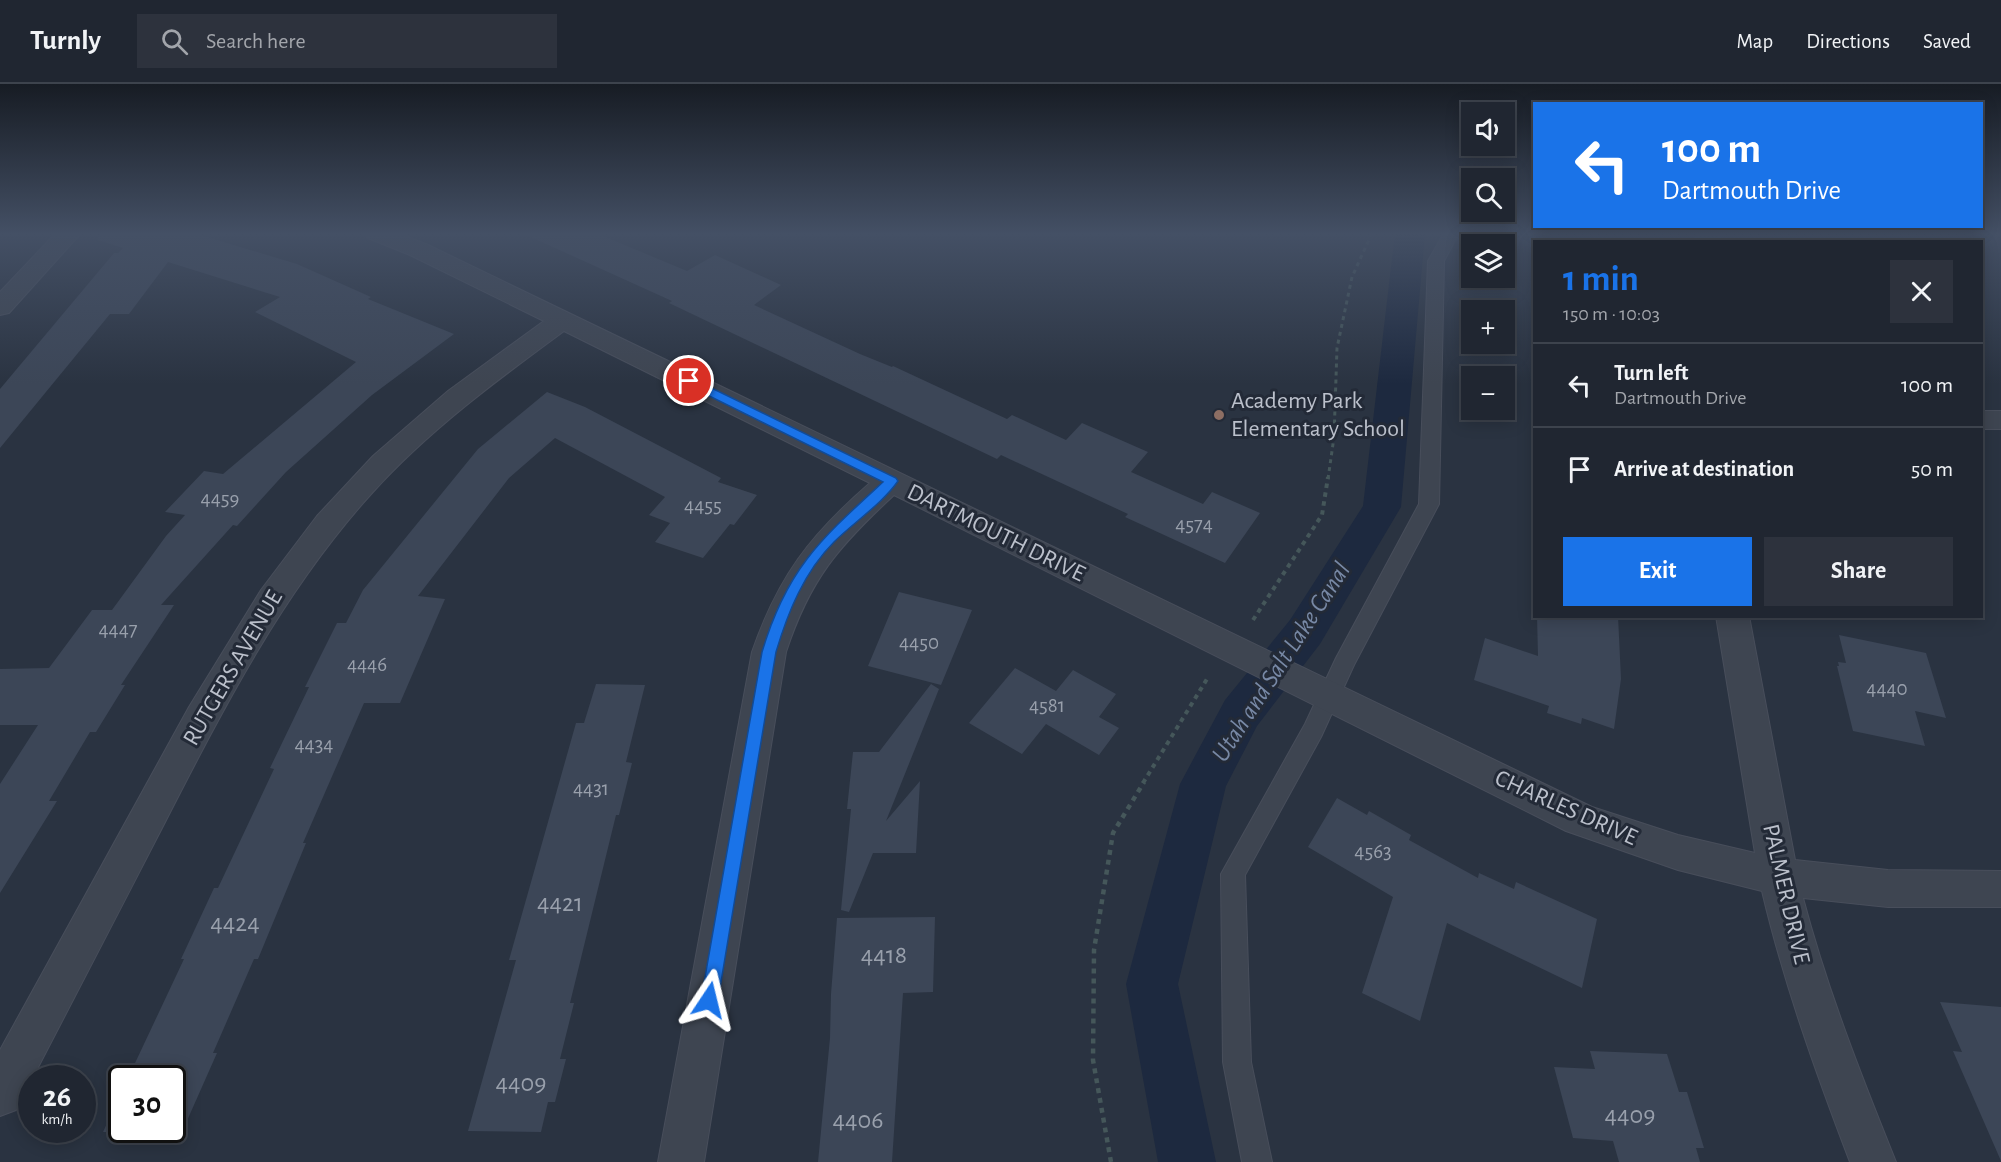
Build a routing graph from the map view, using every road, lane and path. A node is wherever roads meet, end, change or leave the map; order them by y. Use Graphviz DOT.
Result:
graph roads {
  1 [pos="22,283"];
  2 [pos="488,283"];
  3 [pos="1351,283"];
  4 [pos="1435,283"];
  5 [pos="0,307"];
  6 [pos="563,320"];
  7 [pos="1983,420"];
  8 [pos="2001,420"];
  9 [pos="891,481"];
  10 [pos="1732,618"];
  11 [pos="1251,622"];
  12 [pos="1259,663"];
  13 [pos="1207,679"];
  14 [pos="1319,691"];
  15 [pos="1778,874"];
  16 [pos="2001,889"];
  17 [pos="0,1094"];
  18 [pos="681,1162"];
  19 [pos="1111,1162"];
  20 [pos="1257,1162"];
  21 [pos="1873,1162"];
  1 -- 5 [label="street"];
  2 -- 6 [label="street, DARTMOUTH DRIVE"];
  3 -- 11 [label="path"];
  4 -- 14 [label="lane"];
  6 -- 9 [label="street, DARTMOUTH DRIVE"];
  6 -- 17 [label="street, RUTGERS AVENUE"];
  7 -- 8 [label="street"];
  9 -- 12 [label="street, DARTMOUTH DRIVE"];
  9 -- 18 [label="street"];
  10 -- 15 [label="street, PALMER DRIVE"];
  12 -- 14 [label="street, CHARLES DRIVE"];
  13 -- 19 [label="path"];
  14 -- 15 [label="street, CHARLES DRIVE"];
  14 -- 20 [label="lane"];
  15 -- 16 [label="street, CHARLES DRIVE"];
  15 -- 21 [label="street, PALMER DRIVE"];
}
